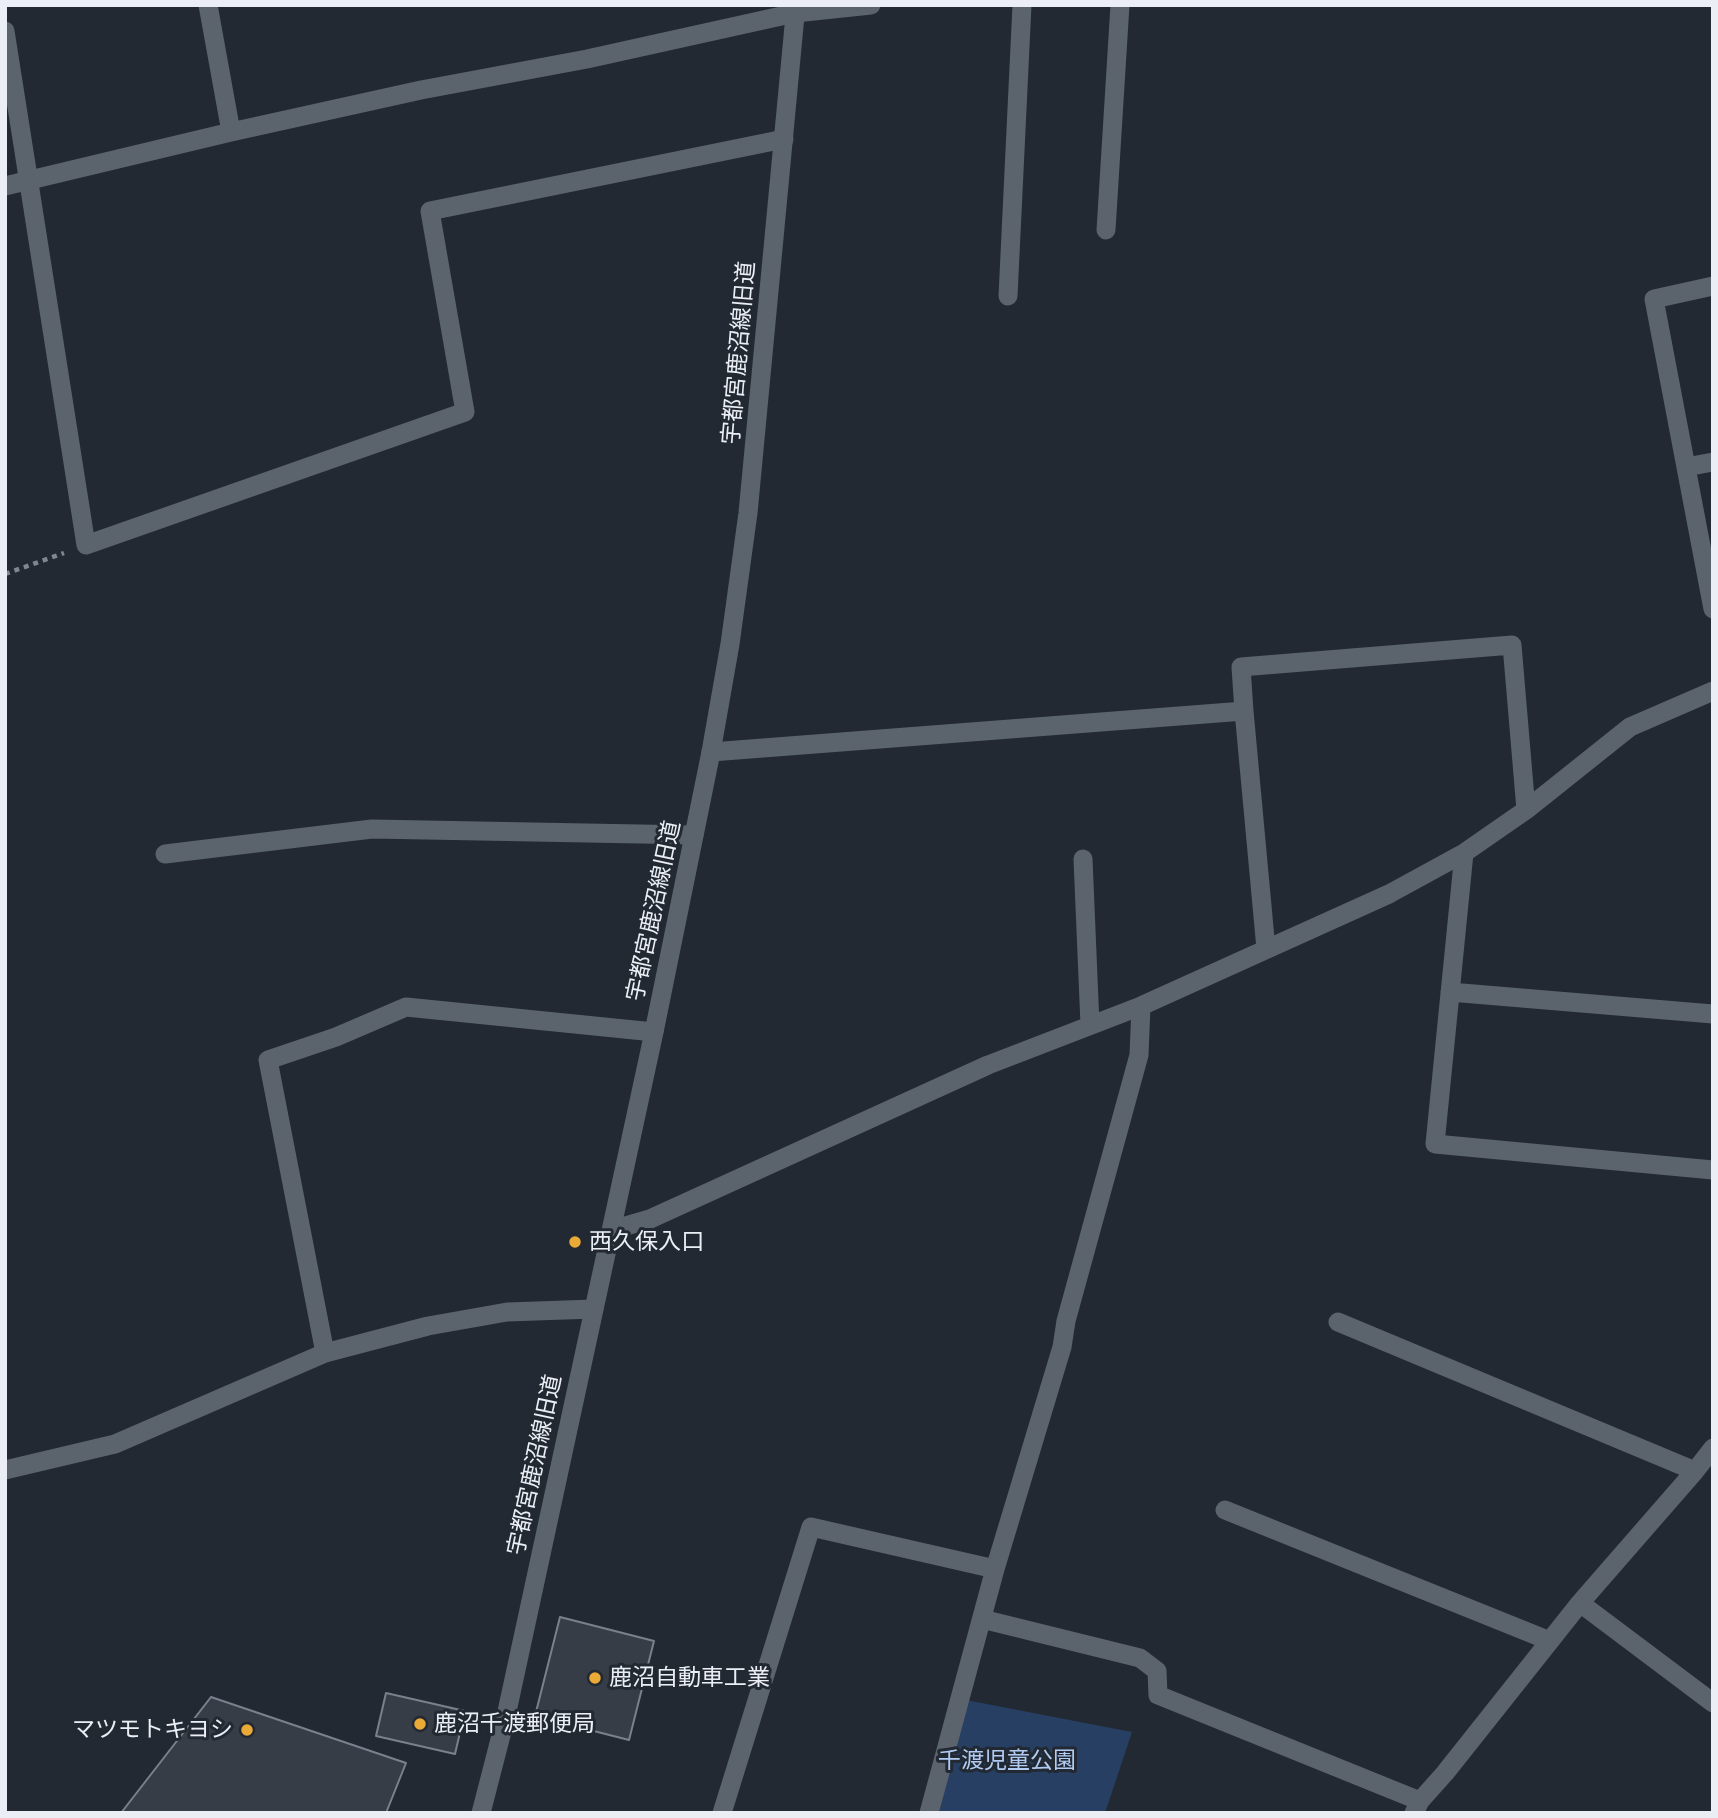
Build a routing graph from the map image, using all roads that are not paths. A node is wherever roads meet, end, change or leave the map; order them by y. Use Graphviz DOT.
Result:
graph roads {
  1 [pos="208,5"];
  2 [pos="871,5"];
  3 [pos="1022,5"];
  4 [pos="1120,5"];
  5 [pos="796,9"];
  6 [pos="5,31"];
  7 [pos="230,132"];
  8 [pos="784,139"];
  9 [pos="29,180"];
  10 [pos="5,186"];
  11 [pos="1106,230"];
  12 [pos="1713,286"];
  13 [pos="1008,296"];
  14 [pos="1713,462"];
  15 [pos="1686,467"];
  16 [pos="1713,609"];
  17 [pos="1713,691"];
  18 [pos="1244,711"];
  19 [pos="712,752"];
  20 [pos="1525,810"];
  21 [pos="695,835"];
  22 [pos="1464,853"];
  23 [pos="165,854"];
  24 [pos="1083,859"];
  25 [pos="1265,948"];
  26 [pos="1450,992"];
  27 [pos="1142,1006"];
  28 [pos="1713,1014"];
  29 [pos="1090,1025"];
  30 [pos="654,1032"];
  31 [pos="1713,1170"];
  32 [pos="612,1230"];
  33 [pos="594,1309"];
  34 [pos="1338,1322"];
  35 [pos="325,1353"];
  36 [pos="1713,1448"];
  37 [pos="5,1470"];
  38 [pos="1695,1471"];
  39 [pos="1225,1510"];
  40 [pos="995,1569"];
  41 [pos="1580,1603"];
  42 [pos="982,1619"];
  43 [pos="1550,1641"];
  44 [pos="1713,1703"];
  45 [pos="1417,1807"];
  46 [pos="481,1813"];
  47 [pos="722,1813"];
  48 [pos="929,1813"];
  1 -- 7 [label="street"];
  2 -- 5 [label="street"];
  3 -- 13 [label="street"];
  4 -- 11 [label="street"];
  5 -- 7 [label="street"];
  5 -- 8 [label="street, 宇都宮鹿沼線旧道"];
  6 -- 9 [label="street"];
  7 -- 9 [label="street"];
  8 -- 9 [label="street"];
  8 -- 19 [label="street, 宇都宮鹿沼線旧道"];
  9 -- 10 [label="street"];
  12 -- 15 [label="street"];
  14 -- 15 [label="street"];
  15 -- 16 [label="street"];
  17 -- 20 [label="street"];
  18 -- 19 [label="street"];
  18 -- 20 [label="street"];
  18 -- 25 [label="street"];
  19 -- 21 [label="street, 宇都宮鹿沼線旧道"];
  20 -- 22 [label="street"];
  21 -- 23 [label="street"];
  21 -- 30 [label="street, 宇都宮鹿沼線旧道"];
  22 -- 25 [label="street"];
  22 -- 26 [label="street"];
  24 -- 29 [label="street"];
  25 -- 27 [label="street"];
  26 -- 28 [label="street"];
  26 -- 31 [label="street"];
  27 -- 29 [label="street"];
  27 -- 40 [label="street"];
  29 -- 32 [label="street"];
  30 -- 32 [label="street, 宇都宮鹿沼線旧道"];
  30 -- 35 [label="street"];
  32 -- 33 [label="street, 宇都宮鹿沼線旧道"];
  33 -- 35 [label="street"];
  33 -- 46 [label="street, 宇都宮鹿沼線旧道"];
  34 -- 38 [label="street"];
  35 -- 37 [label="street"];
  36 -- 38 [label="street"];
  38 -- 41 [label="street"];
  39 -- 43 [label="street"];
  40 -- 42 [label="street"];
  40 -- 47 [label="street"];
  41 -- 43 [label="street"];
  41 -- 44 [label="street"];
  42 -- 45 [label="street"];
  42 -- 48 [label="street"];
  43 -- 45 [label="street"];
}
